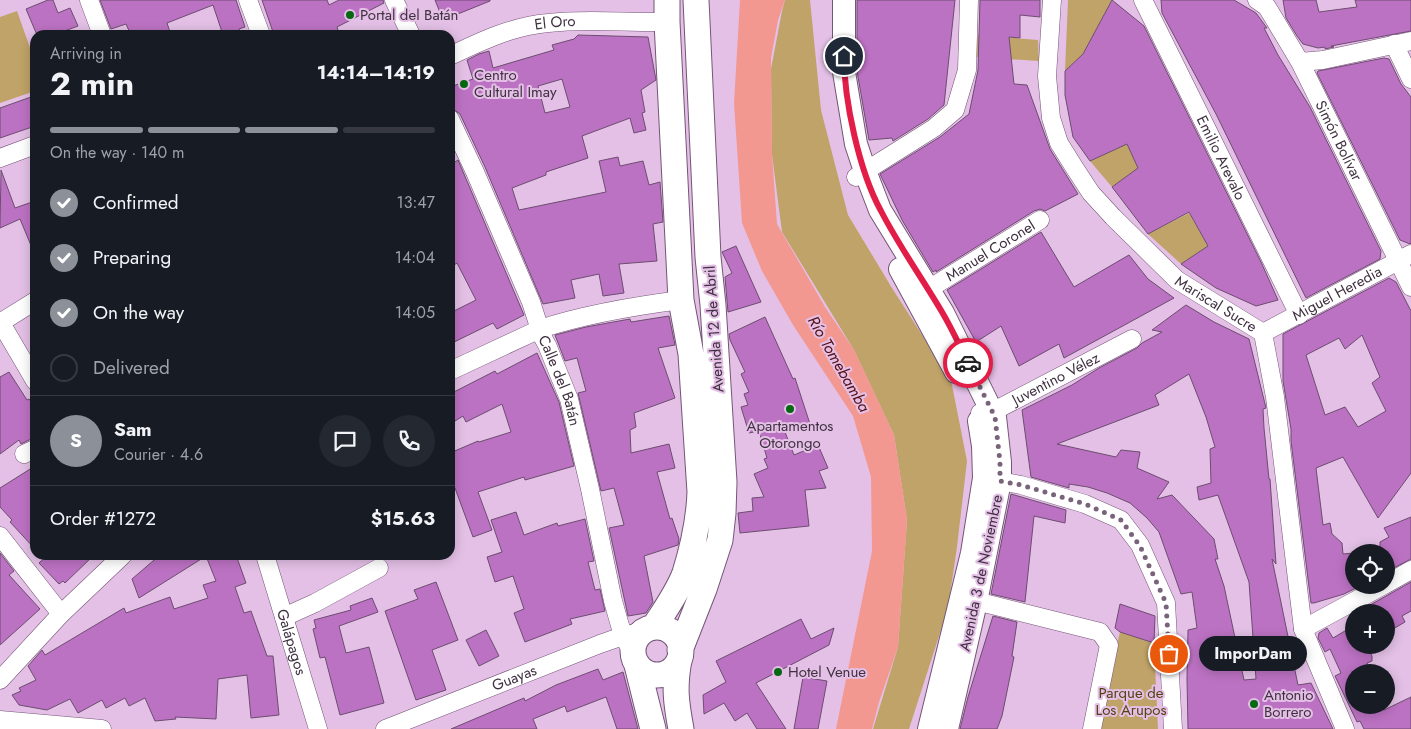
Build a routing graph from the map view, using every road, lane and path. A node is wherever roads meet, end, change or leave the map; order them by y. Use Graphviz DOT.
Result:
graph roads {
  1 [pos="89,0"];
  2 [pos="248,0"];
  3 [pos="394,0"];
  4 [pos="696,0"];
  5 [pos="834,0"];
  6 [pos="844,0"];
  7 [pos="970,0"];
  8 [pos="1052,0"];
  9 [pos="1143,0"];
  10 [pos="1257,0"];
  11 [pos="667,11"];
  12 [pos="100,30"];
  13 [pos="258,30"];
  14 [pos="409,30"];
  15 [pos="1403,43"];
  16 [pos="455,54"];
  17 [pos="1300,62"];
  18 [pos="1411,79"];
  19 [pos="455,130"];
  20 [pos="30,147"];
  21 [pos="0,158"];
  22 [pos="860,174"];
  23 [pos="1040,220"];
  24 [pos="1404,258"];
  25 [pos="1411,287"];
  26 [pos="921,294"];
  27 [pos="681,300"];
  28 [pos="30,304"];
  29 [pos="1299,315"];
  30 [pos="1,323"];
  31 [pos="540,329"];
  32 [pos="1263,333"];
  33 [pos="1132,340"];
  34 [pos="455,369"];
  35 [pos="30,372"];
  36 [pos="985,413"];
  37 [pos="992,480"];
  38 [pos="0,536"];
  39 [pos="118,560"];
  40 [pos="267,560"];
  41 [pos="379,568"];
  42 [pos="1411,570"];
  43 [pos="1395,579"];
  44 [pos="1367,594"];
  45 [pos="968,600"];
  46 [pos="61,614"];
  47 [pos="284,617"];
  48 [pos="1303,629"];
  49 [pos="638,642"];
  50 [pos="680,655"];
  51 [pos="0,680"];
  52 [pos="0,720"];
  53 [pos="653,728"];
  54 [pos="102,729"];
  55 [pos="318,729"];
  56 [pos="385,729"];
  57 [pos="681,729"];
  58 [pos="929,729"];
  59 [pos="947,729"];
  60 [pos="1092,729"];
  61 [pos="1173,729"];
  62 [pos="1345,729"];
  1 -- 12 [label="street"];
  2 -- 13 [label="street"];
  3 -- 14 [label="street"];
  4 -- 50 [label="main road, Avenida 12 de Abril"];
  5 -- 22 [label="street, Avenida 3 de Noviembre"];
  6 -- 22 [label="street, Avenida 3 de Noviembre"];
  7 -- 22 [label="street"];
  8 -- 32 [label="street, Mariscal Sucre"];
  9 -- 29 [label="street, Emilio Arevalo"];
  10 -- 17 [label="street, Simón Bolívar"];
  11 -- 16 [label="street, El Oro"];
  11 -- 27 [label="main road, Avenida 12 de Abril"];
  15 -- 17 [label="street"];
  15 -- 18 [label="street"];
  17 -- 24 [label="street, Simón Bolívar"];
  19 -- 31 [label="street, Calle del Batán"];
  20 -- 21 [label="street"];
  22 -- 26 [label="street, Avenida 3 de Noviembre"];
  23 -- 26 [label="street, Manuel Coronel"];
  24 -- 25 [label="street, Simón Bolívar"];
  24 -- 29 [label="street, Miguel Heredia"];
  26 -- 36 [label="street, Avenida 3 de Noviembre"];
  27 -- 31 [label="street"];
  27 -- 49 [label="main road, Avenida 12 de Abril"];
  28 -- 30 [label="street"];
  29 -- 32 [label="street, Miguel Heredia"];
  30 -- 35 [label="street"];
  31 -- 34 [label="street"];
  31 -- 49 [label="street, Calle del Batán"];
  32 -- 48 [label="street, Mariscal Sucre"];
  33 -- 36 [label="street, Juventino Vélez"];
  36 -- 37 [label="street, Avenida 3 de Noviembre"];
  37 -- 45 [label="street, Avenida 3 de Noviembre"];
  37 -- 61 [label="street"];
  38 -- 46 [label="street"];
  39 -- 46 [label="street"];
  40 -- 47 [label="street, Galápagos"];
  41 -- 47 [label="street"];
  42 -- 43 [label="street"];
  44 -- 48 [label="street"];
  45 -- 58 [label="street, Avenida 3 de Noviembre"];
  45 -- 59 [label="street, Avenida 3 de Noviembre"];
  45 -- 60 [label="street"];
  46 -- 51 [label="street"];
  47 -- 55 [label="street, Galápagos"];
  48 -- 62 [label="street, Mariscal Sucre"];
  49 -- 50 [label="main road"];
  49 -- 50 [label="main road"];
  49 -- 53 [label="main road"];
  49 -- 56 [label="street, Guayas"];
  50 -- 57 [label="main road, Avenida 12 de Abril"];
  52 -- 54 [label="street"];
}
